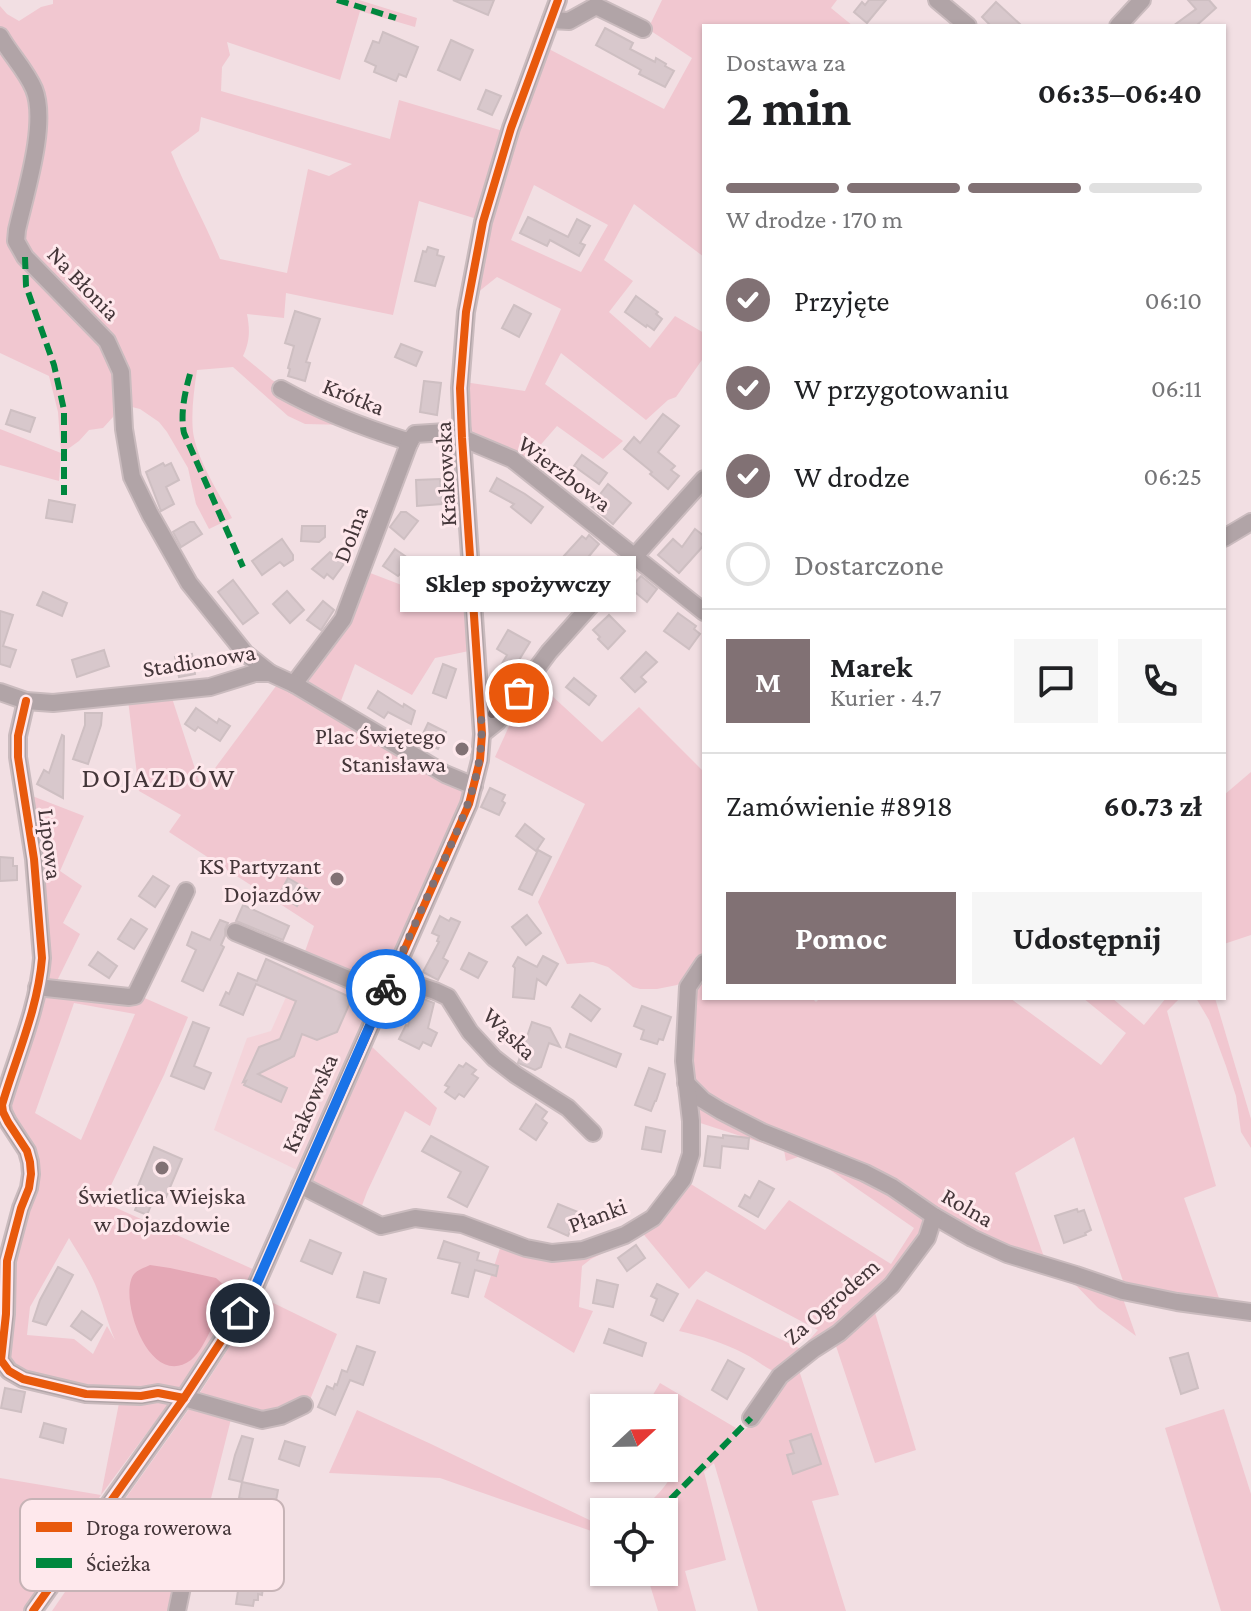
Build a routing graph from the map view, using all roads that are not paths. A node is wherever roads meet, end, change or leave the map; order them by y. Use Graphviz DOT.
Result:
graph roads {
  1 [pos="558,0"];
  2 [pos="937,0"];
  3 [pos="1142,0"];
  4 [pos="551,20"];
  5 [pos="966,24"];
  6 [pos="1120,24"];
  7 [pos="643,29"];
  8 [pos="0,36"];
  9 [pos="281,389"];
  10 [pos="462,435"];
  11 [pos="410,442"];
  12 [pos="702,481"];
  13 [pos="1251,522"];
  14 [pos="1226,537"];
  15 [pos="633,557"];
  16 [pos="702,610"];
  17 [pos="270,673"];
  18 [pos="294,684"];
  19 [pos="0,692"];
  20 [pos="26,701"];
  21 [pos="482,726"];
  22 [pos="474,786"];
  23 [pos="186,891"];
  24 [pos="235,932"];
  25 [pos="702,966"];
  26 [pos="392,977"];
  27 [pos="37,987"];
  28 [pos="384,994"];
  29 [pos="686,1083"];
  30 [pos="593,1133"];
  31 [pos="300,1185"];
  32 [pos="934,1216"];
  33 [pos="1251,1312"];
  34 [pos="184,1398"];
  35 [pos="304,1405"];
  36 [pos="751,1418"];
  37 [pos="112,1499"];
  38 [pos="47,1591"];
  39 [pos="181,1591"];
  40 [pos="33,1611"];
  41 [pos="177,1611"];
  1 -- 4 [label="street, Krakowska"];
  2 -- 5 [label="street"];
  3 -- 6 [label="street"];
  4 -- 7 [label="street"];
  4 -- 10 [label="street, Krakowska"];
  8 -- 17 [label="street, Na Błonia"];
  9 -- 11 [label="street, Krótka"];
  10 -- 11 [label="street"];
  10 -- 15 [label="street, Wierzbowa"];
  10 -- 21 [label="street, Krakowska"];
  11 -- 18 [label="street, Dolna"];
  12 -- 15 [label="street"];
  13 -- 14 [label="street"];
  15 -- 16 [label="street, Wierzbowa"];
  15 -- 21 [label="street"];
  17 -- 18 [label="street, Stadionowa"];
  17 -- 20 [label="street, Stadionowa"];
  18 -- 22 [label="street, Stadionowa"];
  19 -- 20 [label="street, Stadionowa"];
  20 -- 27 [label="street, Lipowa"];
  21 -- 22 [label="street, Krakowska"];
  22 -- 26 [label="street, Krakowska"];
  23 -- 27 [label="street"];
  24 -- 28 [label="street"];
  25 -- 29 [label="street, Płanki"];
  26 -- 28 [label="street, Krakowska"];
  26 -- 30 [label="street, Wąska"];
  27 -- 34 [label="street, Lipowa"];
  28 -- 31 [label="street, Krakowska"];
  29 -- 31 [label="street, Płanki"];
  29 -- 32 [label="street, Rolna"];
  31 -- 34 [label="street, Krakowska"];
  32 -- 33 [label="street, Rolna"];
  32 -- 36 [label="street, Za Ogrodem"];
  34 -- 35 [label="street"];
  34 -- 37 [label="street, Krakowska"];
  38 -- 40 [label="street, Krakowska"];
  39 -- 41 [label="street"];
}
